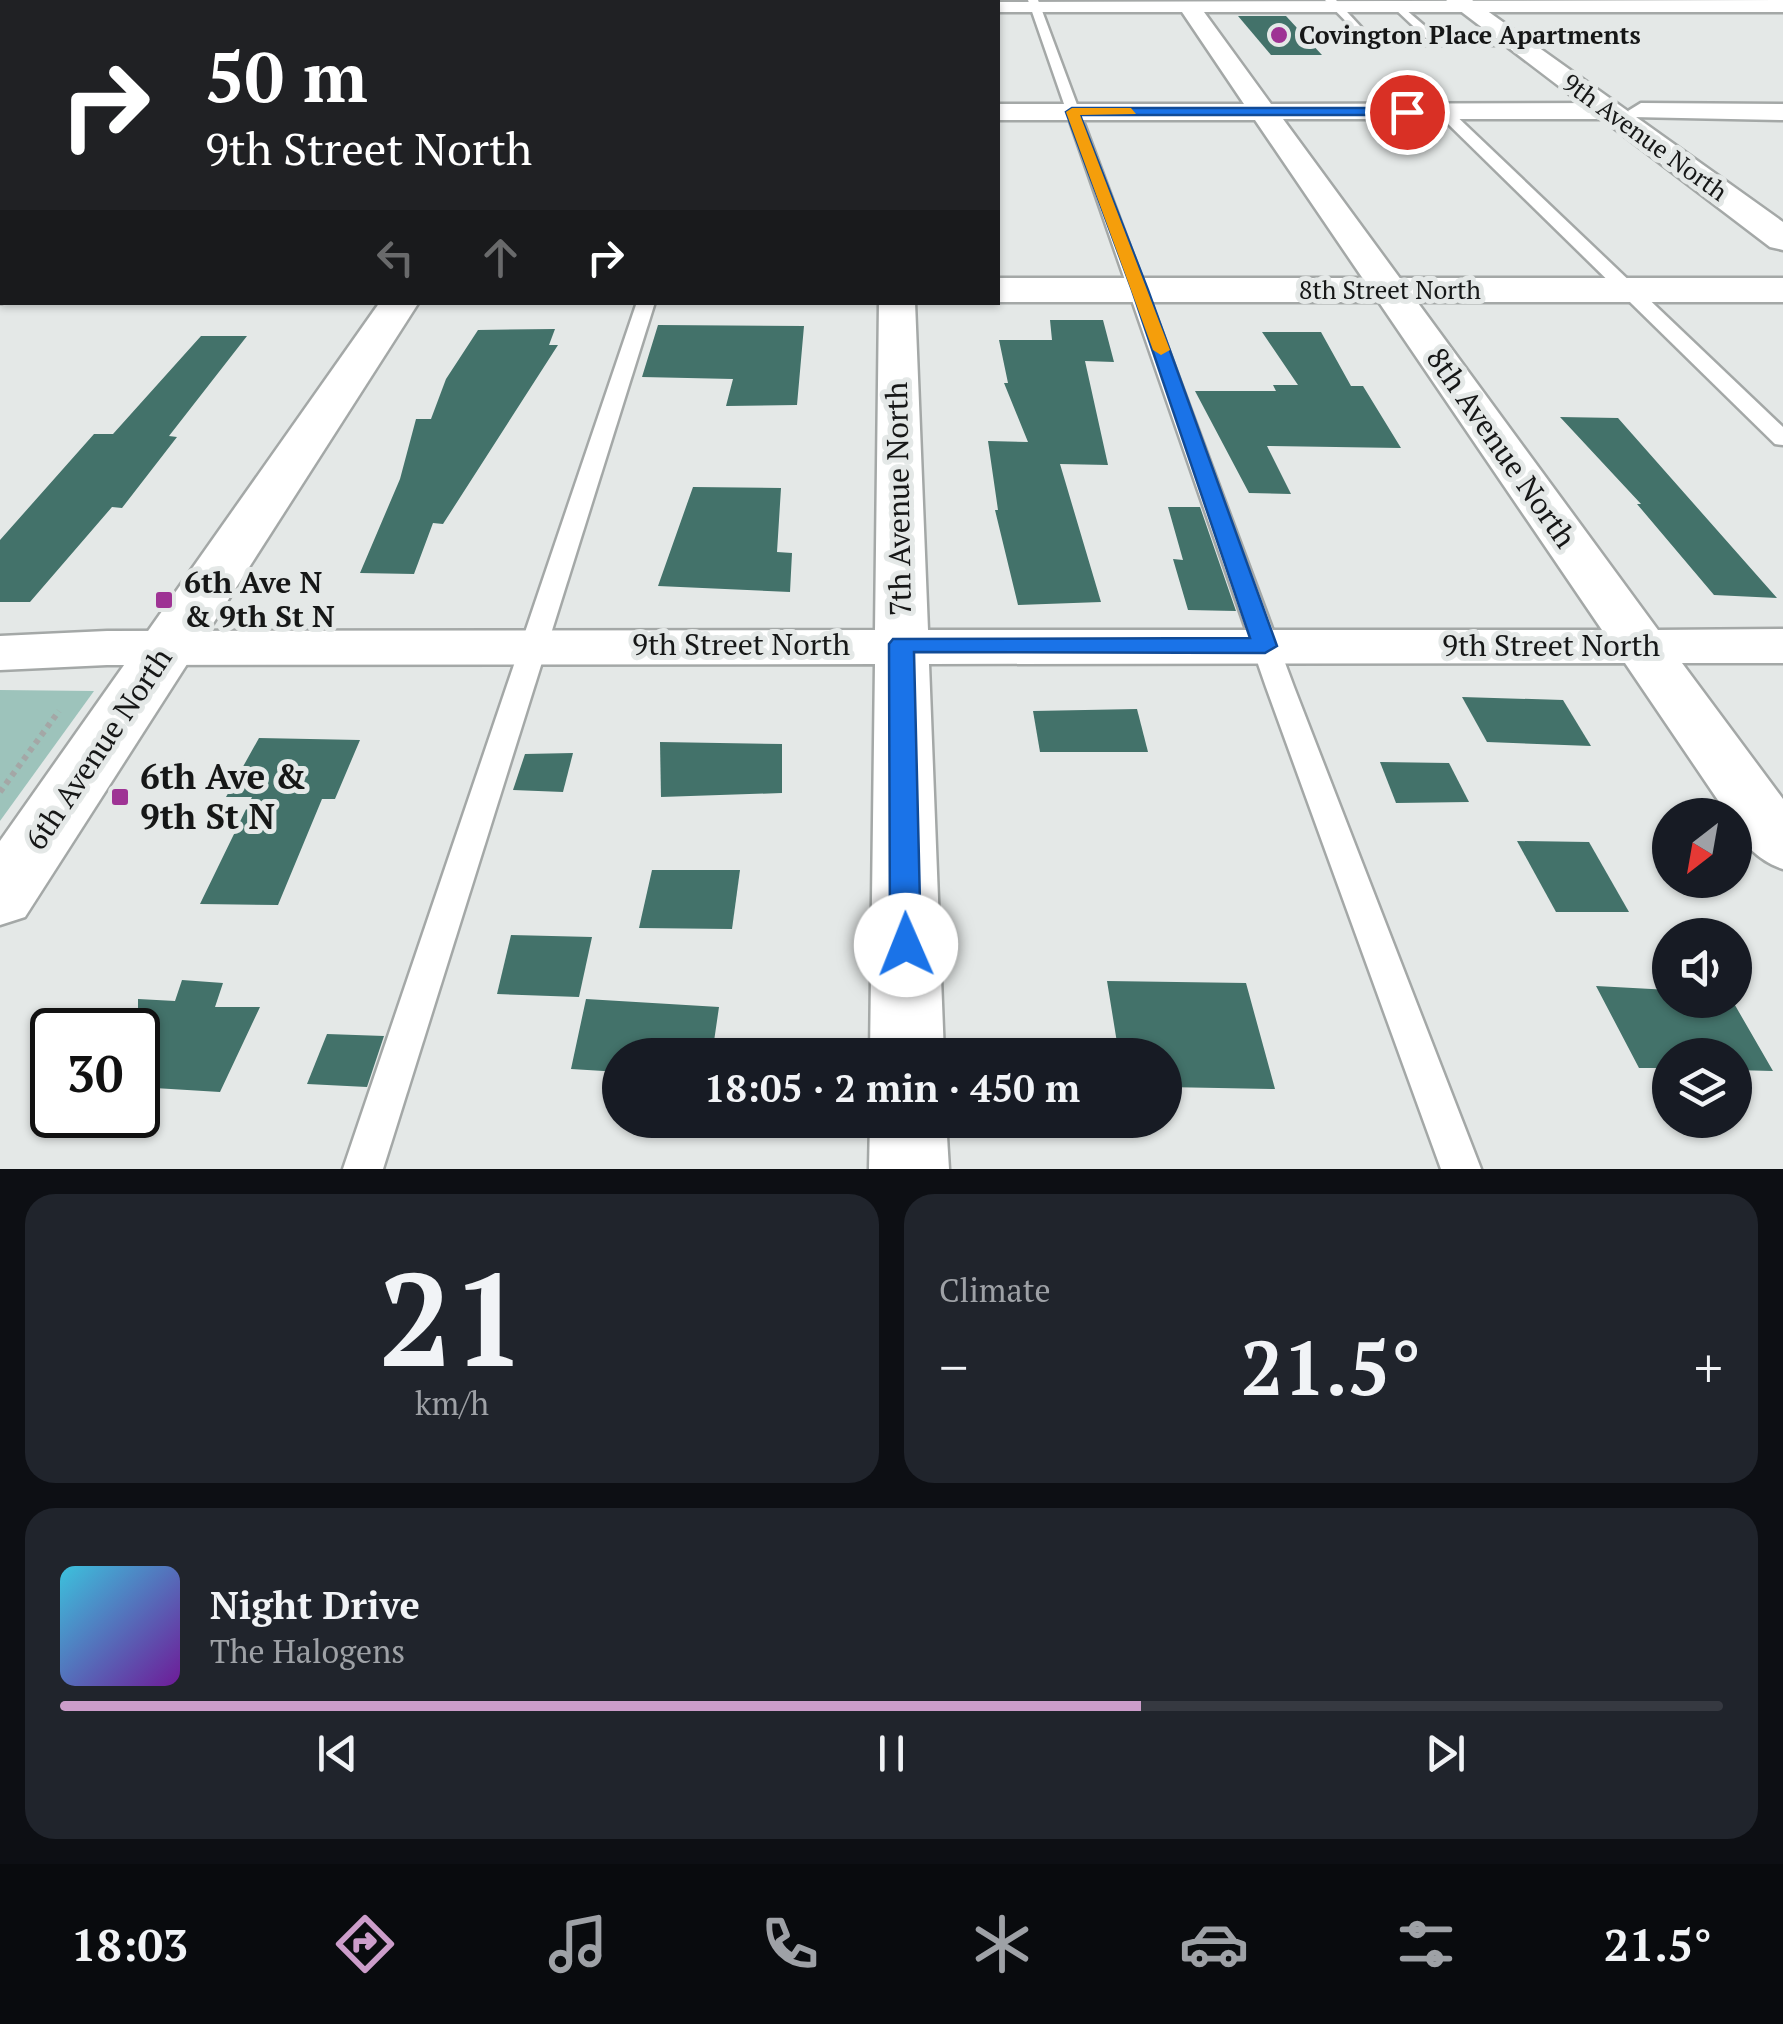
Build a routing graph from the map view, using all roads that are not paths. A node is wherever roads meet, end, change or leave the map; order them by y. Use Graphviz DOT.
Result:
graph roads {
  1 [pos="1034,3"];
  2 [pos="1186,3"];
  3 [pos="1334,3"];
  4 [pos="1475,3"];
  5 [pos="1544,3"];
  6 [pos="1000,6"];
  7 [pos="1398,6"];
  8 [pos="1773,6"];
  9 [pos="1437,42"];
  10 [pos="1515,42"];
  11 [pos="1626,111"];
  12 [pos="1000,112"];
  13 [pos="1072,112"];
  14 [pos="1263,112"];
  15 [pos="1444,112"];
  16 [pos="1783,112"];
  17 [pos="1783,210"];
  18 [pos="1783,239"];
  19 [pos="1000,290"];
  20 [pos="1140,290"];
  21 [pos="1389,290"];
  22 [pos="1628,290"];
  23 [pos="1783,290"];
  24 [pos="398,305"];
  25 [pos="645,305"];
  26 [pos="897,305"];
  27 [pos="1783,438"];
  28 [pos="902,644"];
  29 [pos="534,646"];
  30 [pos="1265,646"];
  31 [pos="1783,646"];
  32 [pos="1642,647"];
  33 [pos="167,648"];
  34 [pos="0,653"];
  35 [pos="1783,846"];
  36 [pos="0,896"];
  37 [pos="907,1038"];
  38 [pos="908,1138"];
  39 [pos="363,1169"];
  40 [pos="909,1169"];
  41 [pos="1461,1169"];
  1 -- 2 [label="street"];
  1 -- 6 [label="street"];
  1 -- 13 [label="lane"];
  2 -- 3 [label="street"];
  2 -- 14 [label="street, 8th Avenue North"];
  3 -- 7 [label="street"];
  3 -- 9 [label="lane"];
  4 -- 5 [label="street"];
  4 -- 7 [label="street"];
  4 -- 10 [label="main road, 9th Avenue North"];
  4 -- 11 [label="main road, 9th Avenue North"];
  5 -- 8 [label="street"];
  7 -- 9 [label="lane"];
  9 -- 10 [label="lane"];
  10 -- 11 [label="main road, 9th Avenue North"];
  11 -- 15 [label="street"];
  11 -- 16 [label="street"];
  11 -- 17 [label="main road, 9th Avenue North"];
  11 -- 18 [label="main road, 9th Avenue North"];
  12 -- 13 [label="street"];
  13 -- 14 [label="street"];
  13 -- 20 [label="lane"];
  14 -- 15 [label="street"];
  14 -- 21 [label="street, 8th Avenue North"];
  15 -- 22 [label="lane"];
  19 -- 20 [label="main road, 8th Street North"];
  20 -- 21 [label="main road, 8th Street North"];
  20 -- 30 [label="lane"];
  21 -- 22 [label="main road, 8th Street North"];
  21 -- 32 [label="street, 8th Avenue North"];
  22 -- 23 [label="main road, 8th Street North"];
  22 -- 27 [label="lane"];
  24 -- 33 [label="main road, 6th Avenue North"];
  25 -- 29 [label="lane"];
  26 -- 28 [label="street, 7th Avenue North"];
  28 -- 29 [label="street, 9th Street North"];
  28 -- 30 [label="street, 9th Street North"];
  28 -- 37 [label="street, 7th Avenue North"];
  29 -- 33 [label="street, 9th Street North"];
  29 -- 39 [label="lane"];
  30 -- 32 [label="street, 9th Street North"];
  30 -- 41 [label="lane"];
  31 -- 32 [label="street, 9th Street North"];
  32 -- 35 [label="street, 8th Avenue North"];
  33 -- 34 [label="street, 9th Street North"];
  33 -- 36 [label="main road, 6th Avenue North"];
  38 -- 40 [label="street"];
}
